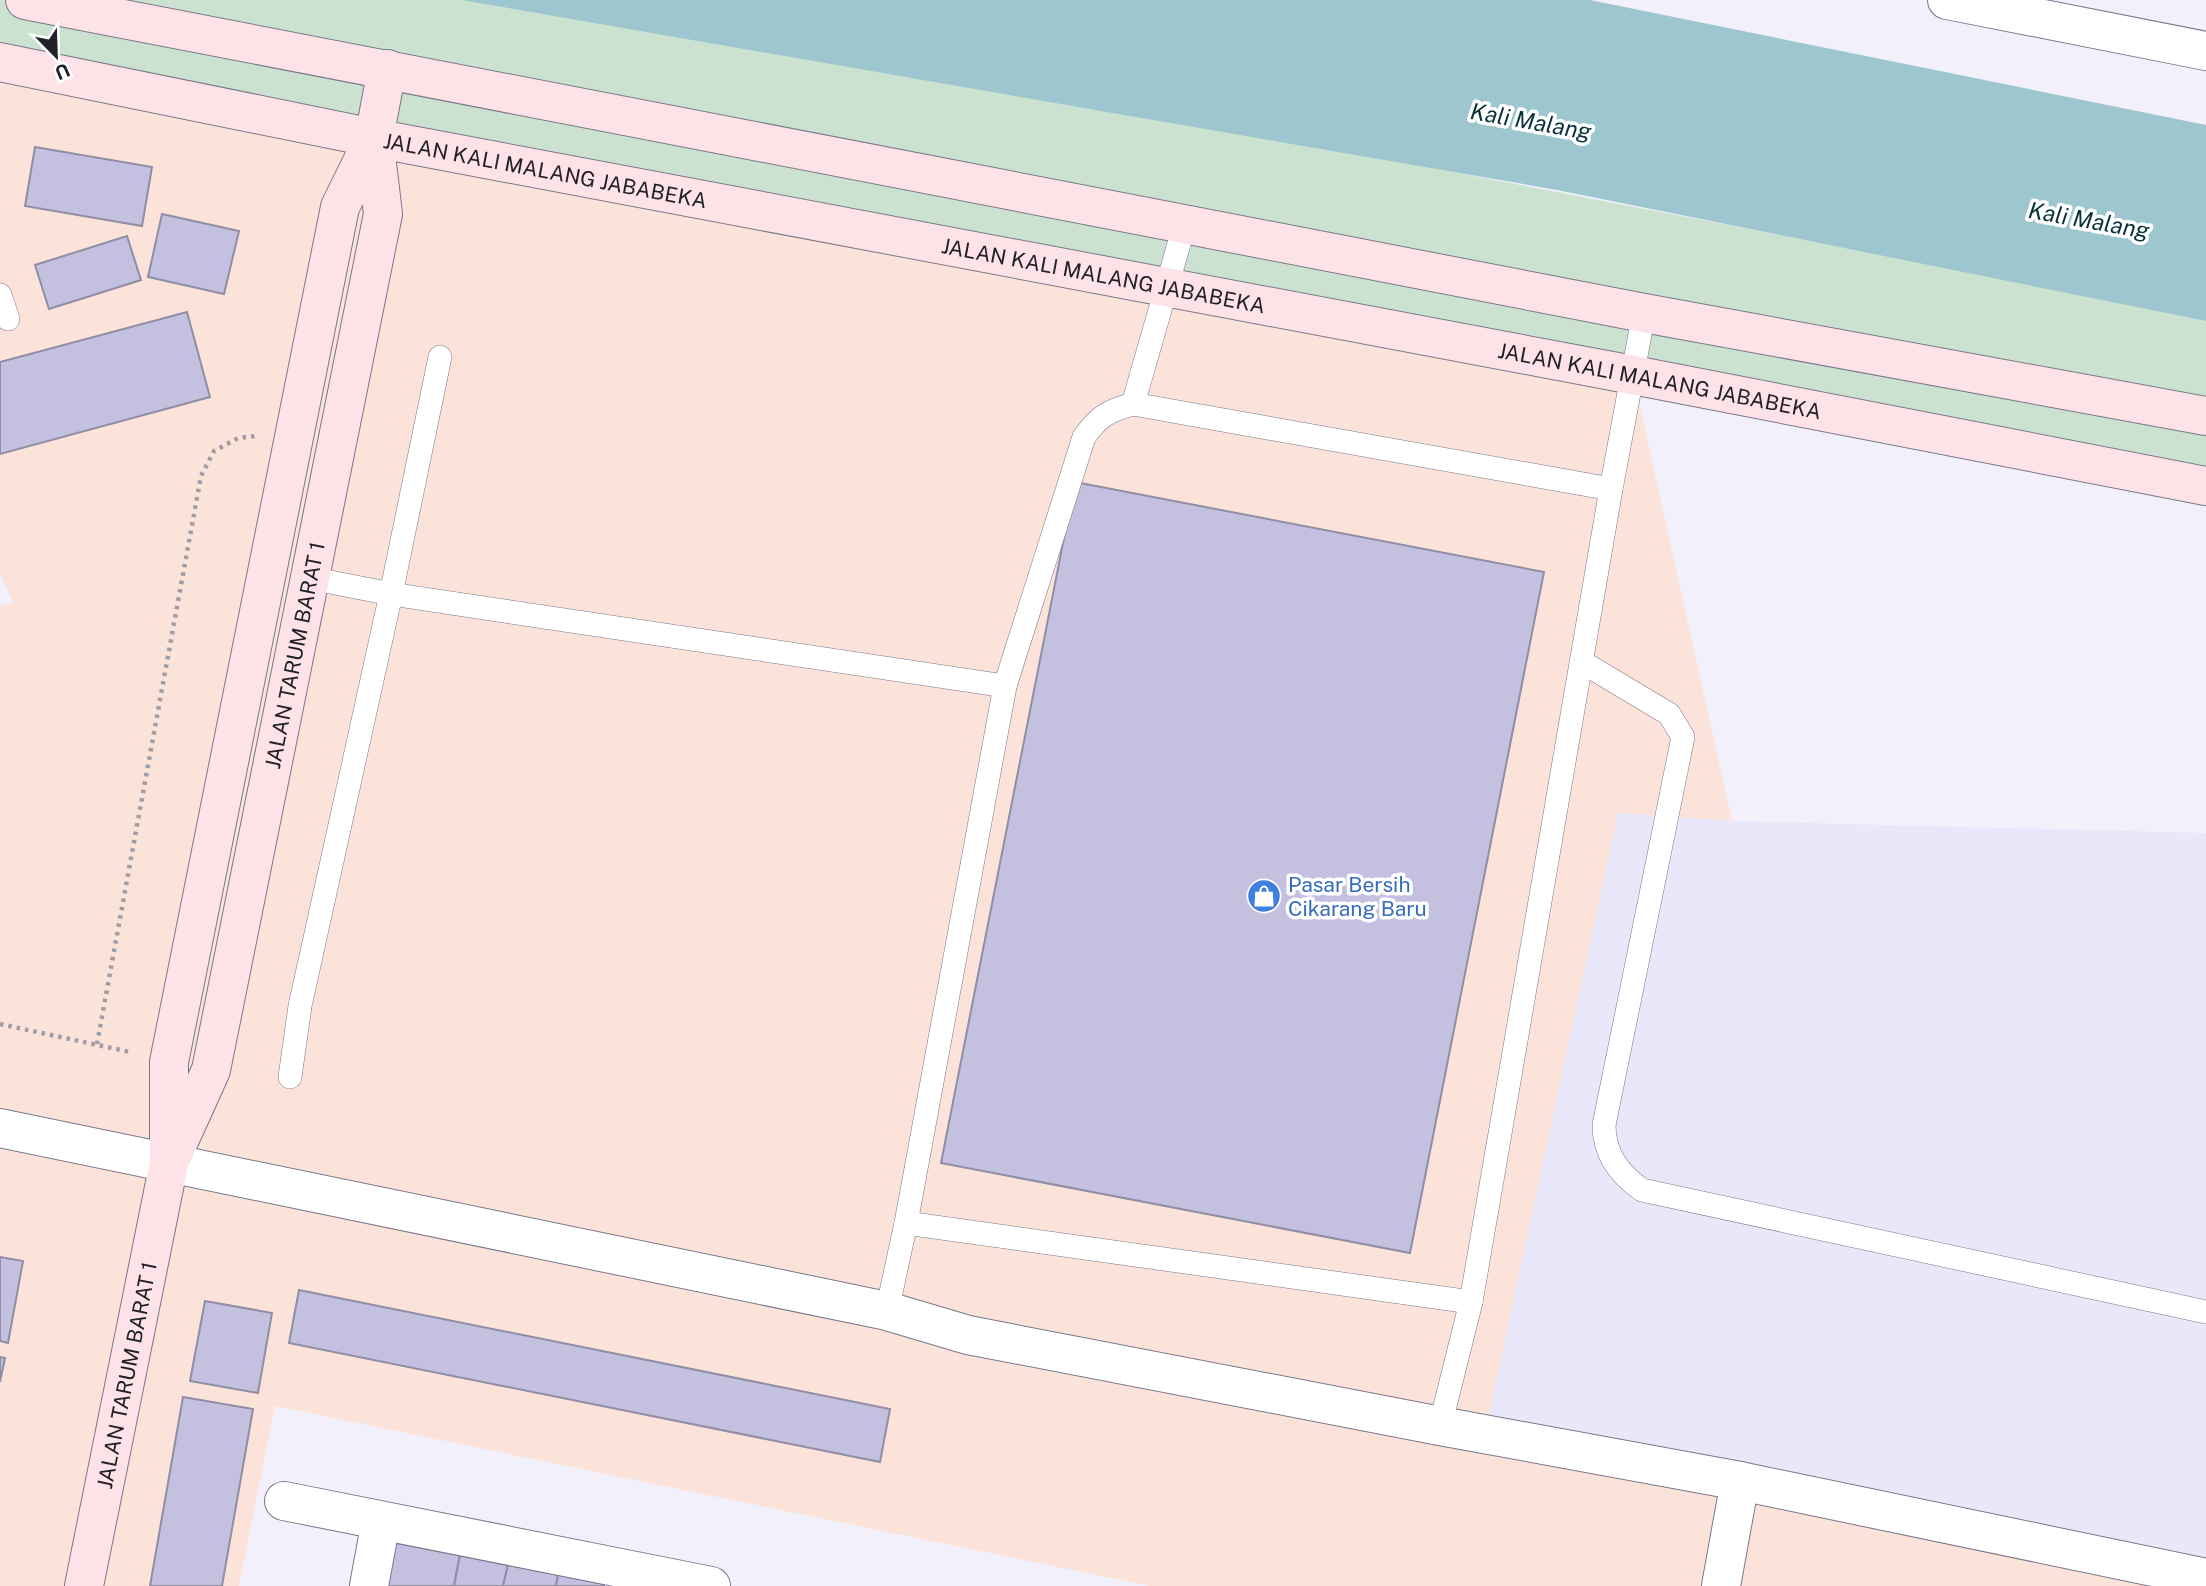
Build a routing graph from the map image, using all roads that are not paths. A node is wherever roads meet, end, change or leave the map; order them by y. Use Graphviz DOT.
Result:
graph roads {
  1 [pos="24,0"];
  2 [pos="1947,0"];
  3 [pos="2206,51"];
  4 [pos="0,62"];
  5 [pos="387,69"];
  6 [pos="374,138"];
  7 [pos="1185,223"];
  8 [pos="1166,289"];
  9 [pos="0,295"];
  10 [pos="1644,313"];
  11 [pos="8,319"];
  12 [pos="440,357"];
  13 [pos="1633,375"];
  14 [pos="1133,404"];
  15 [pos="2206,416"];
  16 [pos="2206,486"];
  17 [pos="1611,489"];
  18 [pos="310,578"];
  19 [pos="391,594"];
  20 [pos="1581,662"];
  21 [pos="1005,686"];
  22 [pos="290,1077"];
  23 [pos="0,1128"];
  24 [pos="169,1163"];
  25 [pos="906,1223"];
  26 [pos="1471,1301"];
  27 [pos="887,1311"];
  28 [pos="2206,1312"];
  29 [pos="1440,1426"];
  30 [pos="1740,1481"];
  31 [pos="284,1501"];
  32 [pos="381,1521"];
  33 [pos="2206,1578"];
  34 [pos="84,1586"];
  35 [pos="369,1586"];
  36 [pos="711,1586"];
  37 [pos="1721,1586"];
  1 -- 5 [label="main road"];
  2 -- 3 [label="street"];
  4 -- 6 [label="main road, JALAN KALI MALANG JABABEKA"];
  5 -- 6 [label="main road, JALAN TARUM BARAT 1"];
  5 -- 7 [label="main road"];
  6 -- 8 [label="main road, JALAN KALI MALANG JABABEKA"];
  6 -- 18 [label="main road, JALAN TARUM BARAT 1"];
  6 -- 24 [label="main road, JALAN TARUM BARAT 1"];
  7 -- 8 [label="lane"];
  7 -- 10 [label="main road"];
  8 -- 13 [label="main road, JALAN KALI MALANG JABABEKA"];
  8 -- 14 [label="lane"];
  9 -- 11 [label="lane"];
  10 -- 13 [label="lane"];
  10 -- 15 [label="main road"];
  12 -- 19 [label="lane"];
  13 -- 16 [label="main road, JALAN KALI MALANG JABABEKA"];
  13 -- 17 [label="lane"];
  14 -- 17 [label="lane"];
  14 -- 21 [label="lane"];
  17 -- 20 [label="lane"];
  18 -- 19 [label="lane"];
  18 -- 24 [label="main road, JALAN TARUM BARAT 1"];
  19 -- 21 [label="lane"];
  19 -- 22 [label="lane"];
  20 -- 26 [label="lane"];
  20 -- 28 [label="lane"];
  21 -- 25 [label="lane"];
  23 -- 24 [label="street"];
  24 -- 27 [label="street"];
  24 -- 34 [label="main road, JALAN TARUM BARAT 1"];
  25 -- 26 [label="lane"];
  25 -- 27 [label="lane"];
  26 -- 29 [label="lane"];
  27 -- 29 [label="street"];
  29 -- 30 [label="street"];
  30 -- 33 [label="street"];
  30 -- 37 [label="street"];
  31 -- 32 [label="street"];
  32 -- 35 [label="street"];
  32 -- 36 [label="street"];
}
